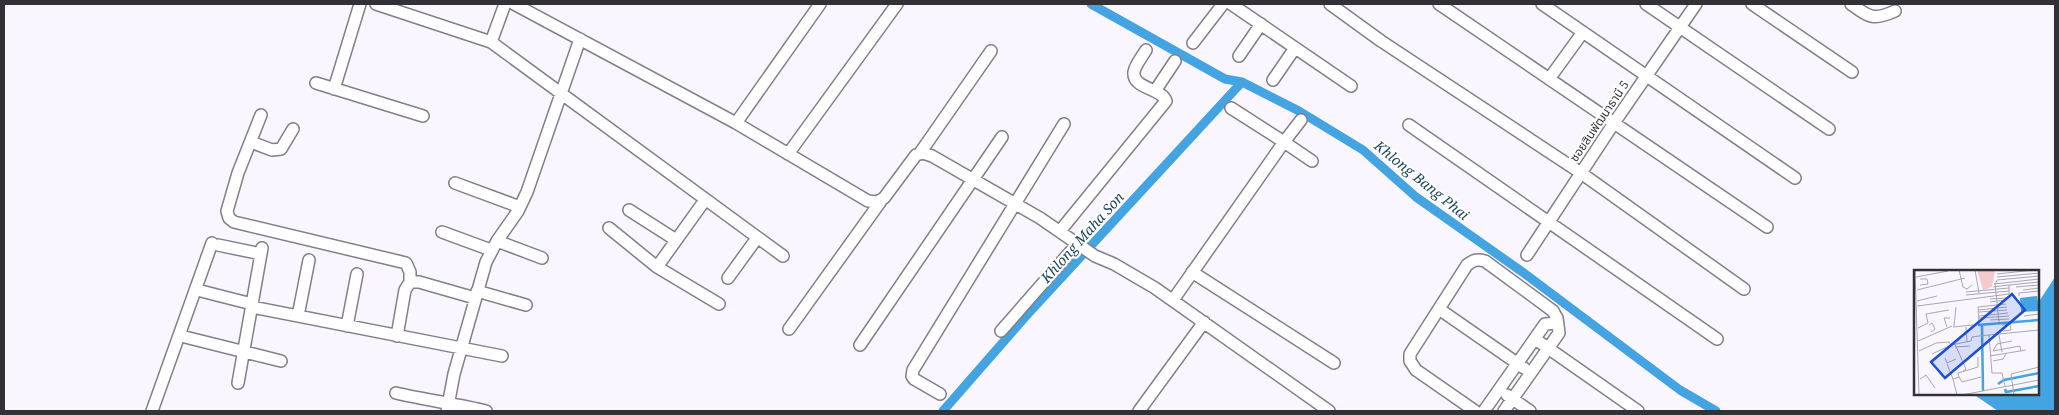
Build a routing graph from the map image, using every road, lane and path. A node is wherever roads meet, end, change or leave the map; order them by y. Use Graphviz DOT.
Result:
graph roads {
  1 [pos="360,4"];
  2 [pos="376,4"];
  3 [pos="505,4"];
  4 [pos="514,4"];
  5 [pos="820,4"];
  6 [pos="897,4"];
  7 [pos="1223,4"];
  8 [pos="1231,4"];
  9 [pos="1330,4"];
  10 [pos="1440,4"];
  11 [pos="1542,4"];
  12 [pos="1646,4"];
  13 [pos="1696,4"];
  14 [pos="1752,4"];
  15 [pos="1851,4"];
  16 [pos="1894,11"];
  17 [pos="1260,24"];
  18 [pos="1680,27"];
  19 [pos="1583,32"];
  20 [pos="580,39"];
  21 [pos="491,42"];
  22 [pos="1193,43"];
  23 [pos="1296,48"];
  24 [pos="1146,50"];
  25 [pos="991,51"];
  26 [pos="1239,56"];
  27 [pos="1175,62"];
  28 [pos="1852,72"];
  29 [pos="1646,76"];
  30 [pos="1549,79"];
  31 [pos="1273,80"];
  32 [pos="316,83"];
  33 [pos="1351,86"];
  34 [pos="334,89"];
  35 [pos="1155,92"];
  36 [pos="561,95"];
  37 [pos="1231,108"];
  38 [pos="261,115"];
  39 [pos="423,116"];
  40 [pos="1301,120"];
  41 [pos="736,123"];
  42 [pos="1614,123"];
  43 [pos="1064,124"];
  44 [pos="1409,125"];
  45 [pos="293,128"];
  46 [pos="1829,129"];
  47 [pos="1002,137"];
  48 [pos="250,142"];
  49 [pos="1284,142"];
  50 [pos="920,153"];
  51 [pos="788,154"];
  52 [pos="1312,161"];
  53 [pos="1581,173"];
  54 [pos="1795,178"];
  55 [pos="974,180"];
  56 [pos="455,183"];
  57 [pos="706,200"];
  58 [pos="881,201"];
  59 [pos="1015,204"];
  60 [pos="520,207"];
  61 [pos="629,210"];
  62 [pos="1550,221"];
  63 [pos="1767,227"];
  64 [pos="609,228"];
  65 [pos="1060,231"];
  66 [pos="442,232"];
  67 [pos="757,238"];
  68 [pos="676,240"];
  69 [pos="494,245"];
  70 [pos="1081,246"];
  71 [pos="1527,255"];
  72 [pos="783,256"];
  73 [pos="542,258"];
  74 [pos="309,260"];
  75 [pos="657,267"];
  76 [pos="1192,272"];
  77 [pos="357,274"];
  78 [pos="728,278"];
  79 [pos="410,282"];
  80 [pos="1744,288"];
  81 [pos="201,291"];
  82 [pos="476,294"];
  83 [pos="1173,300"];
  84 [pos="719,304"];
  85 [pos="526,305"];
  86 [pos="252,306"];
  87 [pos="1439,309"];
  88 [pos="298,316"];
  89 [pos="1204,322"];
  90 [pos="1556,323"];
  91 [pos="347,326"];
  92 [pos="790,329"];
  93 [pos="1002,331"];
  94 [pos="397,336"];
  95 [pos="185,337"];
  96 [pos="1717,339"];
  97 [pos="1535,340"];
  98 [pos="860,345"];
  99 [pos="461,348"];
  100 [pos="1548,349"];
  101 [pos="244,352"];
  102 [pos="502,356"];
  103 [pos="281,361"];
  104 [pos="1334,363"];
  105 [pos="1518,364"];
  106 [pos="1531,373"];
  107 [pos="238,383"];
  108 [pos="1499,390"];
  109 [pos="396,393"];
  110 [pos="940,394"];
  111 [pos="1512,399"];
  112 [pos="448,408"];
  113 [pos="152,411"];
  114 [pos="486,411"];
  115 [pos="1139,411"];
  116 [pos="1329,411"];
  117 [pos="1475,411"];
  118 [pos="1484,411"];
  119 [pos="1504,411"];
  120 [pos="1530,411"];
  121 [pos="1638,411"];
  1 -- 34 [label="street"];
  2 -- 21 [label="street"];
  3 -- 21 [label="street"];
  4 -- 20 [label="street"];
  5 -- 41 [label="street"];
  6 -- 51 [label="street"];
  7 -- 22 [label="street"];
  8 -- 17 [label="street"];
  9 -- 53 [label="street"];
  10 -- 30 [label="street"];
  11 -- 19 [label="street"];
  12 -- 18 [label="street"];
  13 -- 18 [label="street, ซอยสินพัฒนาธานี 5"];
  14 -- 28 [label="street"];
  15 -- 16 [label="street"];
  17 -- 23 [label="street"];
  17 -- 26 [label="street"];
  18 -- 29 [label="street, ซอยสินพัฒนาธานี 5"];
  18 -- 46 [label="street"];
  19 -- 29 [label="street"];
  19 -- 30 [label="street"];
  20 -- 36 [label="street"];
  20 -- 41 [label="street"];
  21 -- 36 [label="street"];
  23 -- 31 [label="street"];
  23 -- 33 [label="street"];
  24 -- 35 [label="street"];
  25 -- 50 [label="street"];
  27 -- 35 [label="street"];
  29 -- 42 [label="street, ซอยสินพัฒนาธานี 5"];
  29 -- 54 [label="street"];
  30 -- 42 [label="street"];
  32 -- 34 [label="street"];
  34 -- 39 [label="street"];
  35 -- 65 [label="street"];
  36 -- 57 [label="street"];
  36 -- 60 [label="street"];
  37 -- 49 [label="street"];
  38 -- 48 [label="street"];
  40 -- 49 [label="street"];
  41 -- 51 [label="street"];
  42 -- 53 [label="street, ซอยสินพัฒนาธานี 5"];
  42 -- 63 [label="street"];
  43 -- 59 [label="street"];
  44 -- 62 [label="street"];
  45 -- 48 [label="street"];
  47 -- 55 [label="street"];
  48 -- 79 [label="street"];
  49 -- 52 [label="street"];
  49 -- 76 [label="street"];
  50 -- 55 [label="street"];
  50 -- 58 [label="street"];
  51 -- 58 [label="street"];
  53 -- 62 [label="street, ซอยสินพัฒนาธานี 5"];
  53 -- 80 [label="street"];
  55 -- 59 [label="street"];
  55 -- 98 [label="street"];
  56 -- 60 [label="street"];
  57 -- 67 [label="street"];
  57 -- 68 [label="street"];
  58 -- 92 [label="street"];
  59 -- 65 [label="street"];
  59 -- 110 [label="street"];
  60 -- 69 [label="street"];
  61 -- 68 [label="street"];
  62 -- 71 [label="street, ซอยสินพัฒนาธานี 5"];
  62 -- 96 [label="street"];
  64 -- 75 [label="street"];
  65 -- 70 [label="street"];
  66 -- 69 [label="street"];
  67 -- 72 [label="street"];
  67 -- 78 [label="street"];
  68 -- 75 [label="street"];
  69 -- 73 [label="street"];
  69 -- 82 [label="street"];
  70 -- 83 [label="street"];
  70 -- 93 [label="street"];
  74 -- 88 [label="street"];
  75 -- 84 [label="street"];
  76 -- 83 [label="street"];
  76 -- 104 [label="street"];
  77 -- 91 [label="street"];
  79 -- 82 [label="street"];
  79 -- 94 [label="street"];
  81 -- 86 [label="street"];
  82 -- 85 [label="street"];
  82 -- 99 [label="street"];
  83 -- 89 [label="street"];
  86 -- 88 [label="street"];
  86 -- 101 [label="street"];
  86 -- 113 [label="street"];
  87 -- 90 [label="street"];
  87 -- 105 [label="street"];
  87 -- 117 [label="street"];
  88 -- 91 [label="street"];
  89 -- 115 [label="street"];
  89 -- 116 [label="street"];
  90 -- 97 [label="street"];
  90 -- 100 [label="street"];
  91 -- 94 [label="street"];
  94 -- 99 [label="street"];
  95 -- 101 [label="street"];
  97 -- 100 [label="street"];
  97 -- 105 [label="street"];
  99 -- 102 [label="street"];
  99 -- 112 [label="street"];
  100 -- 106 [label="street"];
  100 -- 121 [label="street"];
  101 -- 103 [label="street"];
  101 -- 107 [label="street"];
  105 -- 106 [label="street"];
  105 -- 108 [label="street"];
  106 -- 111 [label="street"];
  108 -- 111 [label="street"];
  108 -- 118 [label="street"];
  109 -- 112 [label="street"];
  111 -- 119 [label="street"];
  111 -- 120 [label="street"];
  112 -- 114 [label="street"];
}
